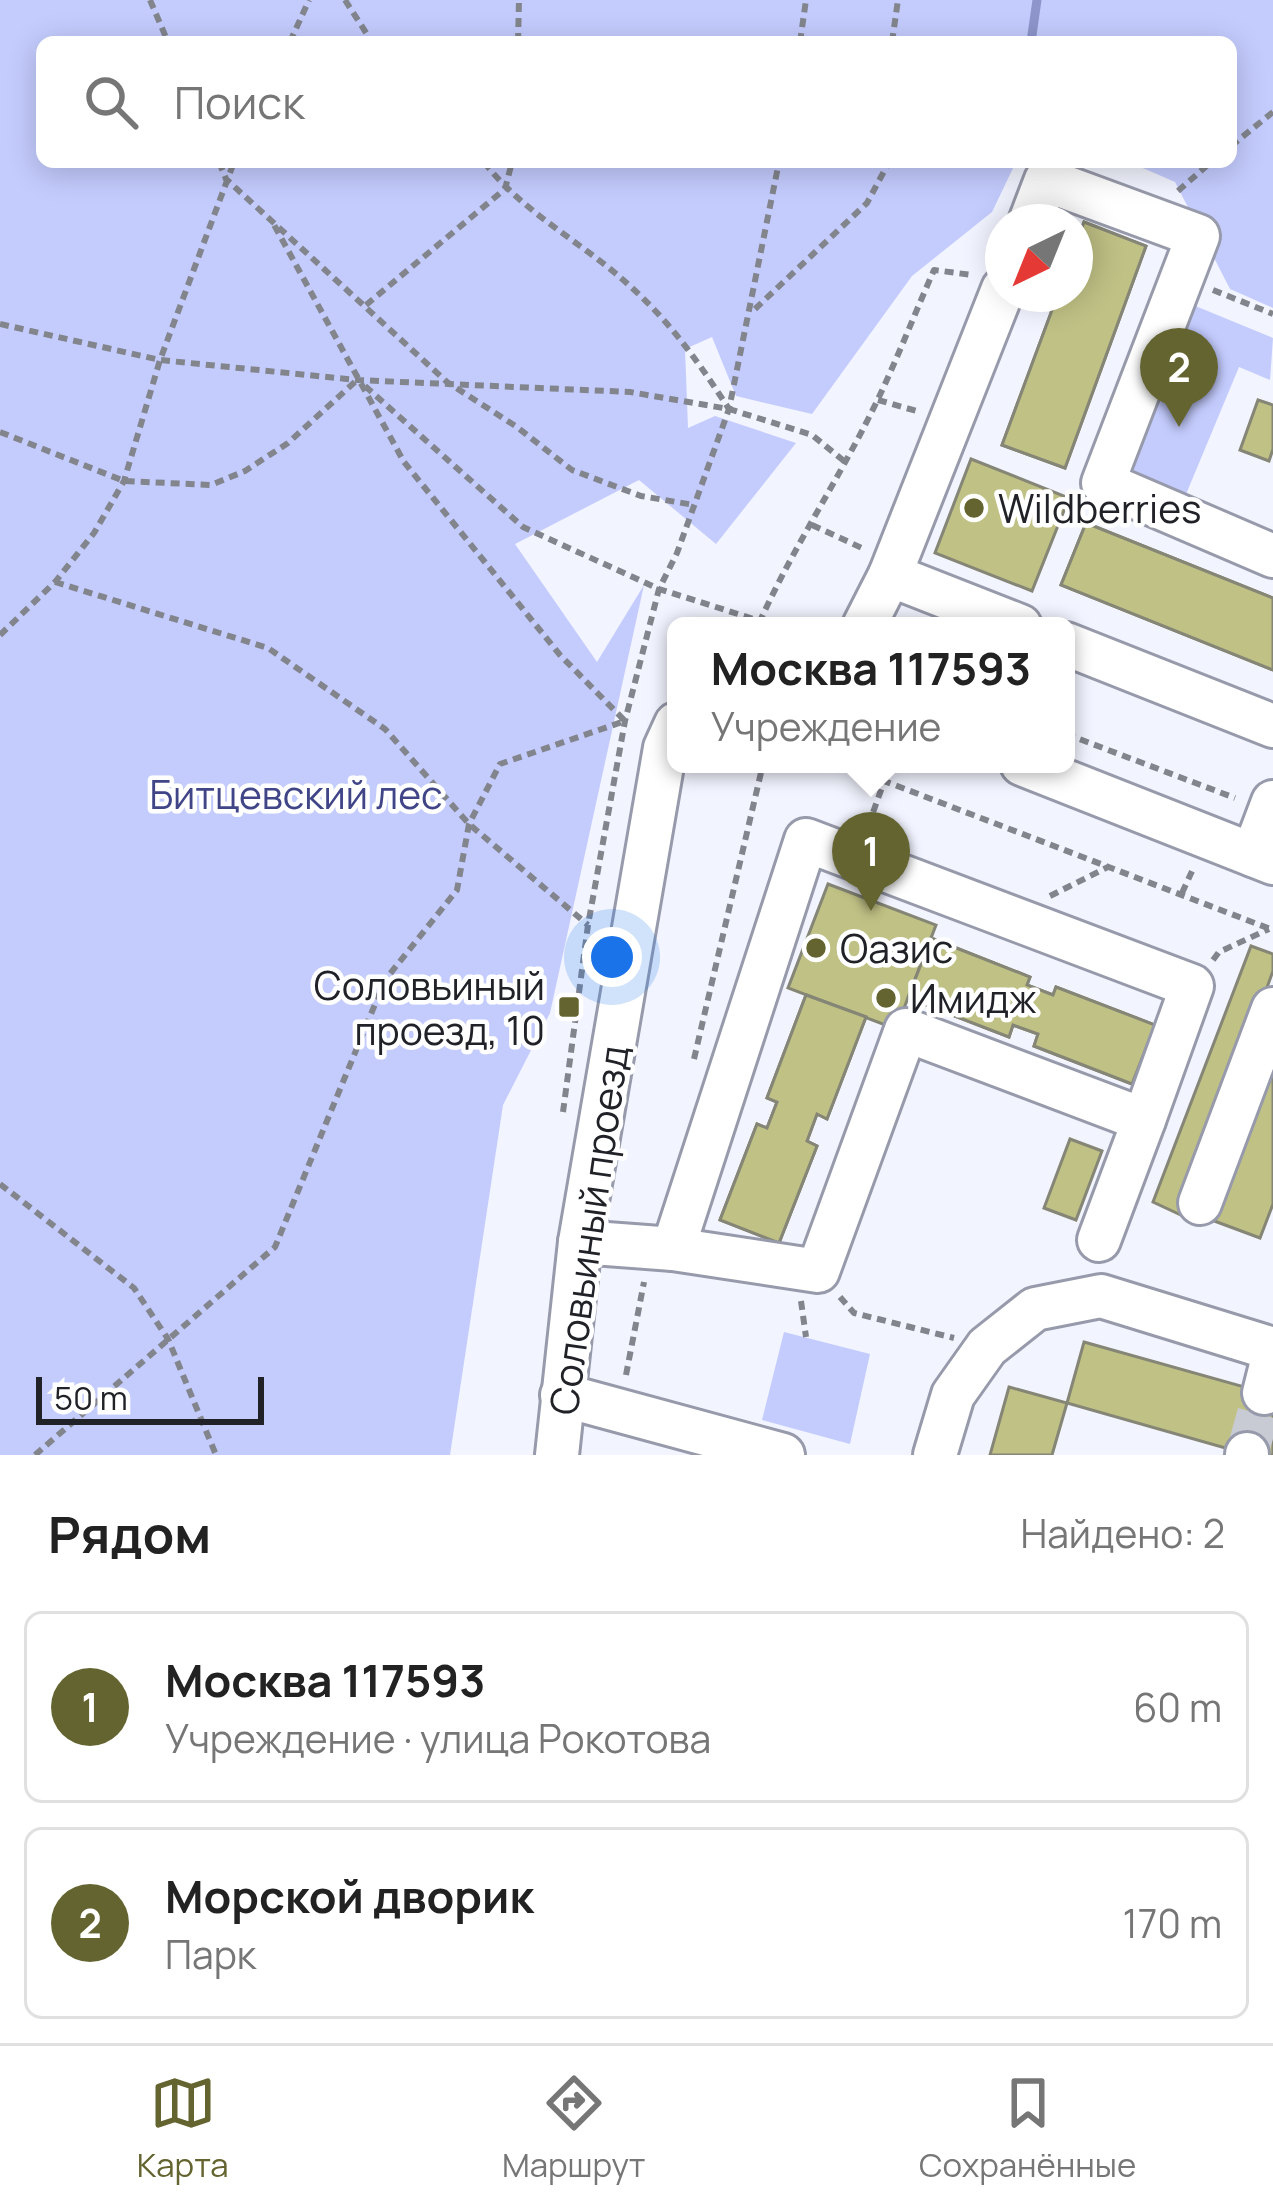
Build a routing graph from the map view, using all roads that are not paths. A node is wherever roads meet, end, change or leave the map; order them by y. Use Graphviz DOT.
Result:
graph roads {
  1 [pos="1037,204"];
  2 [pos="985,300"];
  3 [pos="1273,556"];
  4 [pos="892,569"];
  5 [pos="868,617"];
  6 [pos="1000,617"];
  7 [pos="1075,648"];
  8 [pos="1273,726"];
  9 [pos="667,744"];
  10 [pos="1045,773"];
  11 [pos="1272,806"];
  12 [pos="1263,859"];
  13 [pos="1273,1009"];
  14 [pos="1144,1120"];
  15 [pos="1201,1203"];
  16 [pos="1100,1240"];
  17 [pos="580,1242"];
  18 [pos="674,1249"];
  19 [pos="1270,1366"];
  20 [pos="562,1395"];
  21 [pos="557,1455"];
  22 [pos="783,1455"];
  23 [pos="935,1455"];
  1 -- 3 [label="street"];
  2 -- 4 [label="street"];
  4 -- 5 [label="street"];
  4 -- 6 [label="street"];
  7 -- 8 [label="street"];
  9 -- 17 [label="street, Соловьиный проезд"];
  10 -- 12 [label="street"];
  11 -- 12 [label="street"];
  13 -- 15 [label="street"];
  14 -- 16 [label="street"];
  14 -- 18 [label="street"];
  14 -- 18 [label="street"];
  17 -- 18 [label="street"];
  17 -- 20 [label="street, Соловьиный проезд"];
  19 -- 23 [label="street"];
  20 -- 21 [label="street, Соловьиный проезд"];
  20 -- 22 [label="street"];
}
